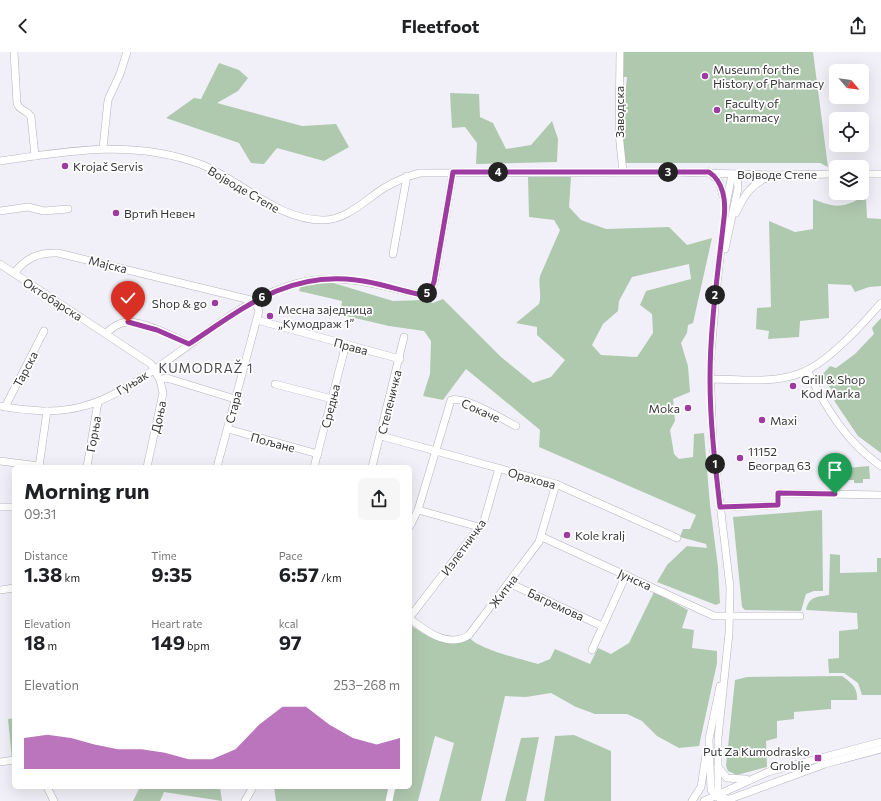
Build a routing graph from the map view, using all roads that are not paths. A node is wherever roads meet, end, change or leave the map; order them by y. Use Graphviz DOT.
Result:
graph roads {
  1 [pos="14,52"];
  2 [pos="127,52"];
  3 [pos="620,52"];
  4 [pos="103,148"];
  5 [pos="35,156"];
  6 [pos="0,161"];
  7 [pos="453,172"];
  8 [pos="623,172"];
  9 [pos="709,172"];
  10 [pos="735,174"];
  11 [pos="829,174"];
  12 [pos="869,174"];
  13 [pos="881,174"];
  14 [pos="774,175"];
  15 [pos="407,176"];
  16 [pos="726,205"];
  17 [pos="68,209"];
  18 [pos="0,211"];
  19 [pos="730,224"];
  20 [pos="393,254"];
  21 [pos="0,264"];
  22 [pos="14,273"];
  23 [pos="717,283"];
  24 [pos="254,301"];
  25 [pos="881,303"];
  26 [pos="257,320"];
  27 [pos="44,331"];
  28 [pos="106,334"];
  29 [pos="404,336"];
  30 [pos="189,344"];
  31 [pos="346,344"];
  32 [pos="400,359"];
  33 [pos="154,369"];
  34 [pos="808,370"];
  35 [pos="710,379"];
  36 [pos="160,380"];
  37 [pos="275,384"];
  38 [pos="235,399"];
  39 [pos="332,399"];
  40 [pos="98,402"];
  41 [pos="2,406"];
  42 [pos="47,411"];
  43 [pos="516,426"];
  44 [pos="228,429"];
  45 [pos="381,436"];
  46 [pos="435,450"];
  47 [pos="318,454"];
  48 [pos="0,461"];
  49 [pos="26,465"];
  50 [pos="39,465"];
  51 [pos="87,465"];
  52 [pos="147,465"];
  53 [pos="218,465"];
  54 [pos="315,465"];
  55 [pos="373,465"];
  56 [pos="881,466"];
  57 [pos="499,468"];
  58 [pos="556,484"];
  59 [pos="881,495"];
  60 [pos="0,507"];
  61 [pos="12,507"];
  62 [pos="720,507"];
  63 [pos="418,510"];
  64 [pos="412,522"];
  65 [pos="479,527"];
  66 [pos="542,537"];
  67 [pos="677,538"];
  68 [pos="626,575"];
  69 [pos="509,583"];
  70 [pos="12,588"];
  71 [pos="0,590"];
  72 [pos="412,615"];
  73 [pos="800,616"];
  74 [pos="729,617"];
  75 [pos="412,620"];
  76 [pos="602,626"];
  77 [pos="592,650"];
  78 [pos="724,674"];
  79 [pos="709,739"];
  80 [pos="881,742"];
  81 [pos="881,749"];
  82 [pos="12,760"];
  83 [pos="0,762"];
  84 [pos="717,766"];
  85 [pos="750,779"];
  86 [pos="48,789"];
  87 [pos="252,789"];
  88 [pos="392,789"];
  89 [pos="716,796"];
  90 [pos="54,801"];
  91 [pos="245,801"];
  92 [pos="389,801"];
  93 [pos="692,801"];
  94 [pos="704,801"];
  1 -- 5 [label="street"];
  2 -- 4 [label="street"];
  3 -- 8 [label="street, Заводска"];
  4 -- 5 [label="street, Војводе Степе"];
  4 -- 15 [label="street, Војводе Степе"];
  5 -- 6 [label="street, Војводе Степе"];
  7 -- 8 [label="street, Војводе Степе"];
  7 -- 15 [label="street, Војводе Степе"];
  7 -- 24 [label="street, Гуњак"];
  8 -- 9 [label="street, Војводе Степе"];
  9 -- 10 [label="street, Војводе Степе"];
  9 -- 16 [label="street"];
  10 -- 14 [label="street, Војводе Степе"];
  10 -- 16 [label="street"];
  10 -- 19 [label="street"];
  11 -- 14 [label="street, Војводе Степе"];
  12 -- 13 [label="street"];
  14 -- 19 [label="street"];
  15 -- 20 [label="street"];
  16 -- 23 [label="street"];
  17 -- 18 [label="street"];
  19 -- 23 [label="street"];
  21 -- 22 [label="street, Октобарска"];
  22 -- 24 [label="street, Мајска"];
  22 -- 28 [label="street, Октобарска"];
  23 -- 35 [label="street"];
  24 -- 26 [label="street, Стара"];
  24 -- 30 [label="street, Гуњак"];
  25 -- 34 [label="street"];
  26 -- 31 [label="street, Права"];
  26 -- 38 [label="street, Стара"];
  27 -- 41 [label="street, Тарска"];
  28 -- 30 [label="street"];
  28 -- 33 [label="street, Октобарска"];
  29 -- 32 [label="street, Степеничка"];
  30 -- 33 [label="street, Гуњак"];
  31 -- 32 [label="street, Права"];
  31 -- 39 [label="street, Средња"];
  32 -- 45 [label="street, Степеничка"];
  33 -- 36 [label="street, Доња"];
  33 -- 40 [label="street, Гуњак"];
  34 -- 35 [label="street"];
  34 -- 56 [label="street"];
  35 -- 62 [label="street"];
  36 -- 38 [label="street, Гуњак"];
  36 -- 52 [label="street, Доња"];
  37 -- 39 [label="street"];
  38 -- 44 [label="street, Стара"];
  39 -- 47 [label="street, Средња"];
  40 -- 42 [label="street, Гуњак"];
  40 -- 51 [label="street, Горња"];
  41 -- 42 [label="street, Гуњак"];
  42 -- 50 [label="street"];
  43 -- 46 [label="street, Сокаче"];
  44 -- 47 [label="street, Пољане"];
  44 -- 53 [label="street, Стара"];
  45 -- 46 [label="street, Орахова"];
  45 -- 55 [label="street, Степеничка"];
  46 -- 57 [label="street, Орахова"];
  46 -- 63 [label="street"];
  47 -- 54 [label="street, Средња"];
  48 -- 49 [label="street"];
  57 -- 58 [label="street, Орахова"];
  57 -- 65 [label="street, Излетничка"];
  58 -- 66 [label="street, Житна"];
  58 -- 67 [label="street, Орахова"];
  59 -- 62 [label="street"];
  60 -- 61 [label="street"];
  62 -- 74 [label="street"];
  63 -- 64 [label="street"];
  63 -- 65 [label="street"];
  65 -- 72 [label="street, Излетничка"];
  66 -- 68 [label="street, Јунска"];
  66 -- 69 [label="street, Житна"];
  68 -- 74 [label="street, Јунска"];
  68 -- 76 [label="street"];
  69 -- 75 [label="street, Житна"];
  69 -- 76 [label="street, Багремова"];
  70 -- 71 [label="street"];
  73 -- 74 [label="street, Јунска"];
  74 -- 78 [label="street"];
  76 -- 77 [label="street"];
  78 -- 79 [label="street"];
  78 -- 84 [label="street"];
  79 -- 89 [label="street"];
  79 -- 93 [label="street"];
  80 -- 85 [label="street"];
  81 -- 89 [label="street"];
  82 -- 83 [label="street"];
  84 -- 85 [label="street"];
  84 -- 89 [label="street"];
  85 -- 89 [label="street"];
  86 -- 90 [label="street"];
  87 -- 91 [label="street"];
  88 -- 92 [label="street"];
  89 -- 94 [label="street"];
}
